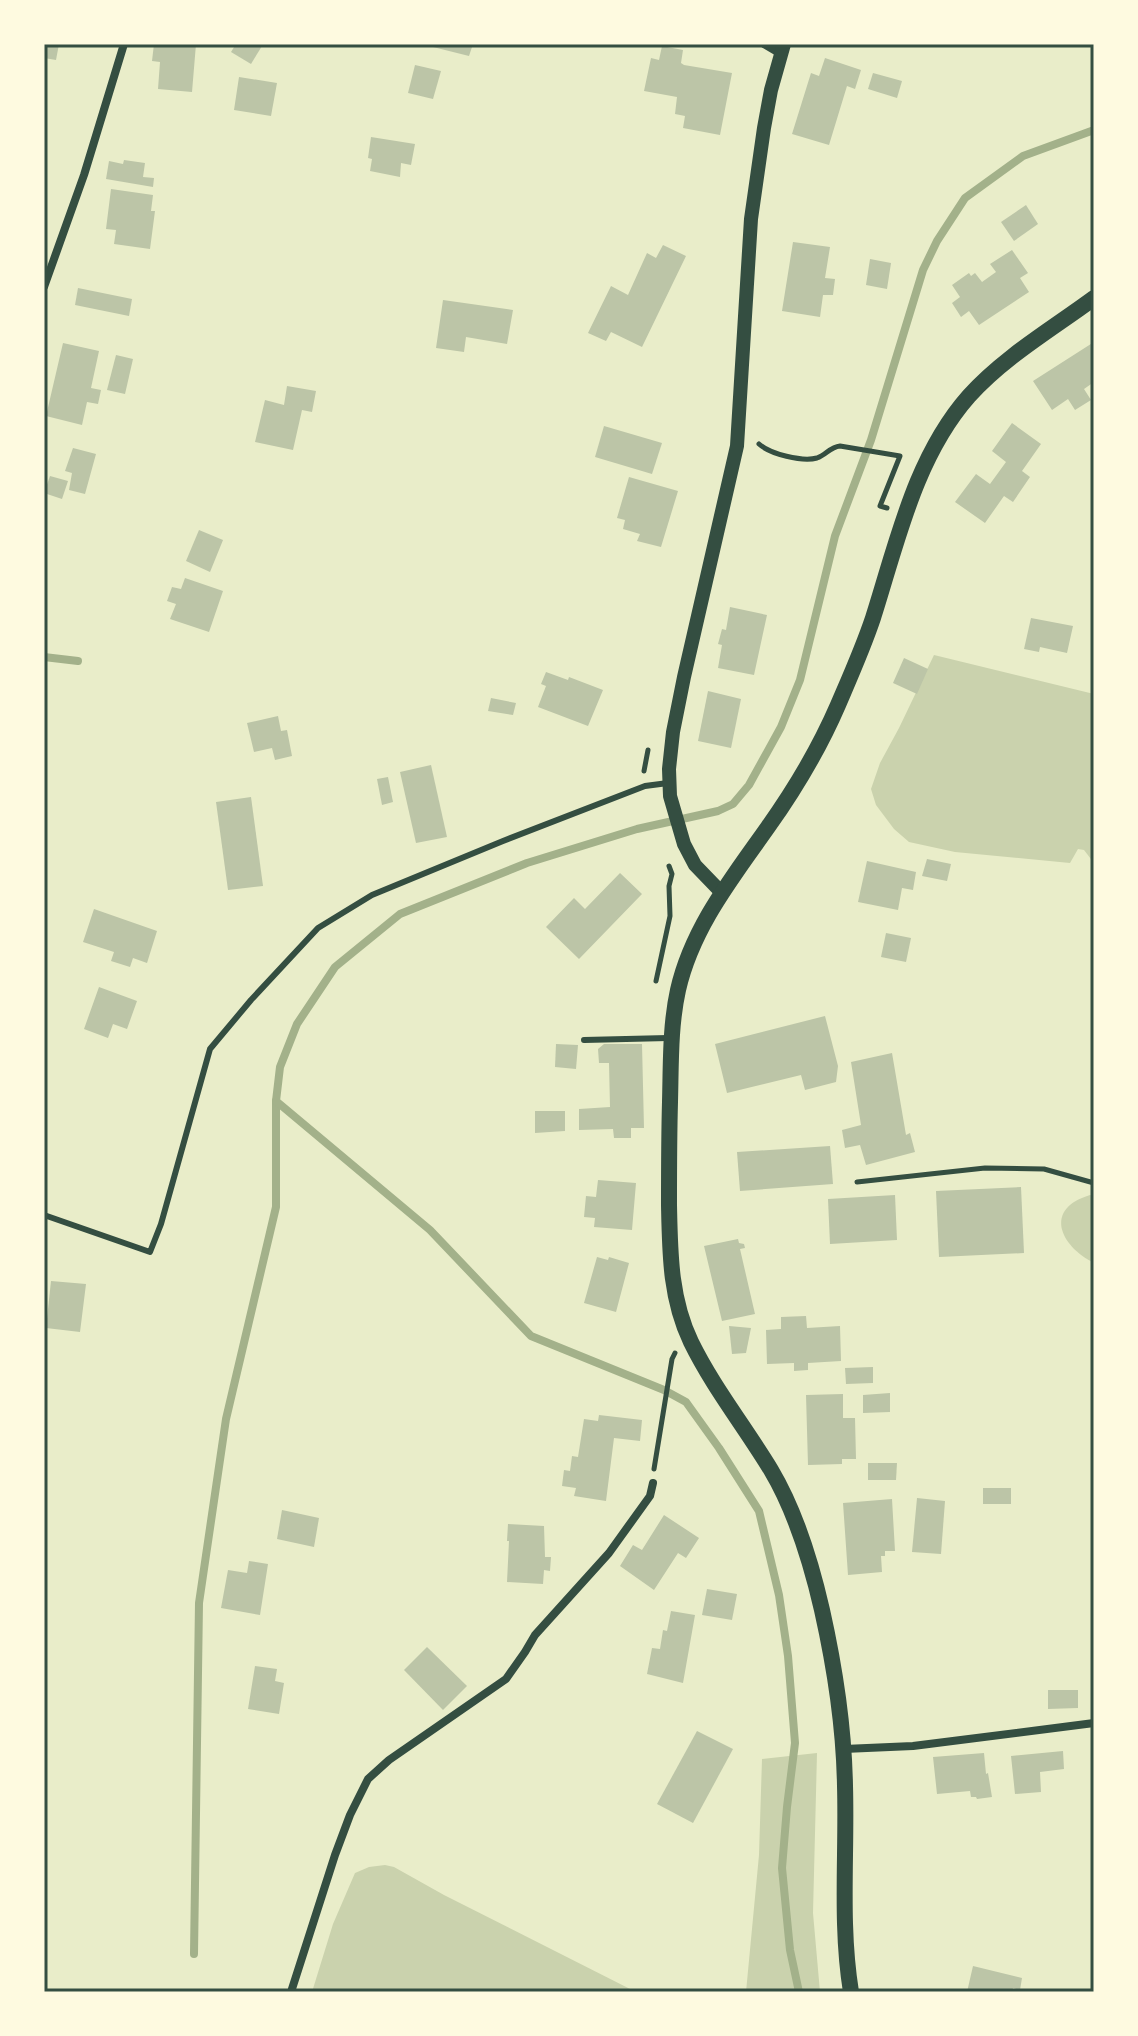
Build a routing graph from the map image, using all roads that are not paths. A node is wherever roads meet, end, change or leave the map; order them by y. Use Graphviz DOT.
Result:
graph roads {
  1 [pos="124,44"];
  2 [pos="764,44"];
  3 [pos="782,49"];
  4 [pos="44,287"];
  5 [pos="1094,298"];
  6 [pos="669,790"];
  7 [pos="722,893"];
  8 [pos="672,1038"];
  9 [pos="584,1040"];
  10 [pos="44,1215"];
  11 [pos="653,1483"];
  12 [pos="1094,1723"];
  13 [pos="844,1749"];
  14 [pos="291,1992"];
  15 [pos="851,1992"];
  1 -- 4 [label="street"];
  2 -- 3 [label="street"];
  3 -- 6 [label="street"];
  5 -- 7 [label="main road"];
  6 -- 7 [label="street"];
  6 -- 10 [label="lane"];
  7 -- 8 [label="main road"];
  8 -- 9 [label="lane"];
  8 -- 13 [label="main road"];
  11 -- 14 [label="street"];
  12 -- 13 [label="street"];
  13 -- 15 [label="main road"];
}
